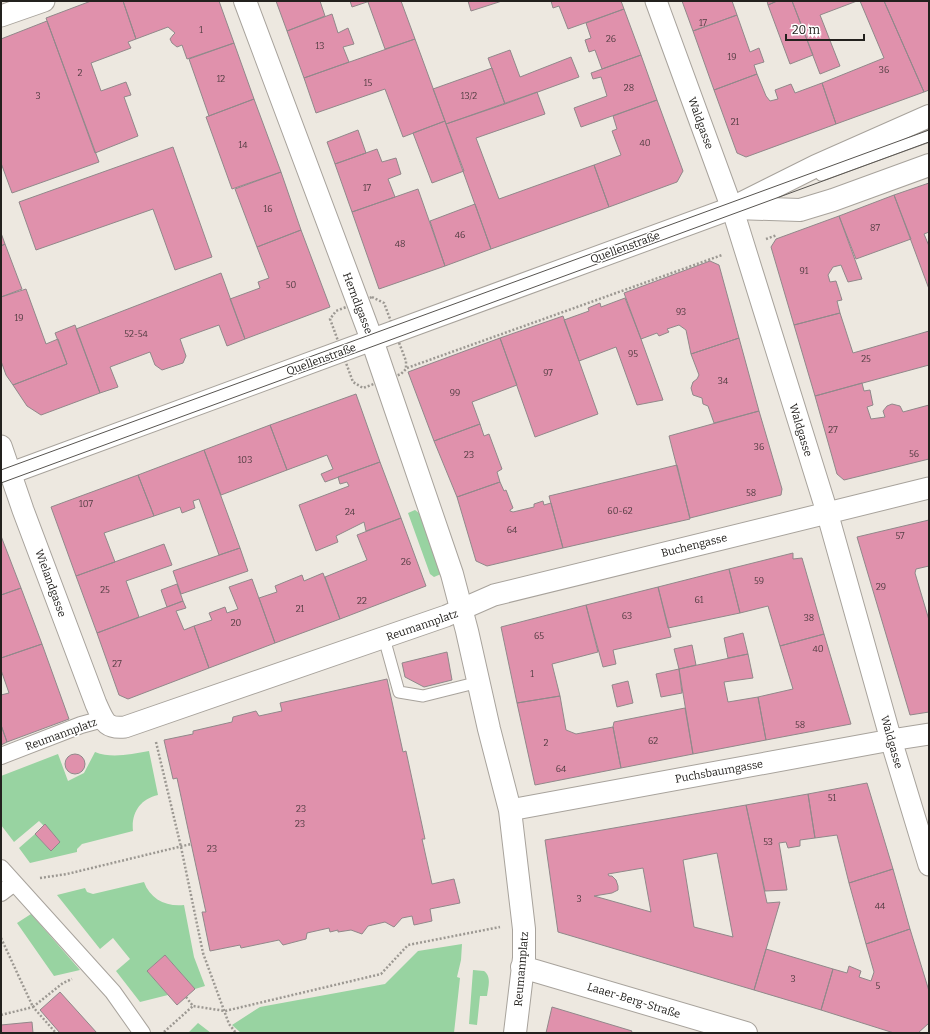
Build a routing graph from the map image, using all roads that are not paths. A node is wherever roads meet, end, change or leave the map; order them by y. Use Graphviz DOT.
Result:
graph roads {
  1 [pos="44,1"];
  2 [pos="245,1"];
  3 [pos="656,1"];
  4 [pos="1,16"];
  5 [pos="929,116"];
  6 [pos="929,136"];
  7 [pos="929,165"];
  8 [pos="732,208"];
  9 [pos="372,340"];
  10 [pos="1,446"];
  11 [pos="6,475"];
  12 [pos="929,488"];
  13 [pos="827,512"];
  14 [pos="461,610"];
  15 [pos="384,638"];
  16 [pos="479,682"];
  17 [pos="103,719"];
  18 [pos="929,734"];
  19 [pos="891,740"];
  20 [pos="1,756"];
  21 [pos="510,810"];
  22 [pos="929,866"];
  23 [pos="1,868"];
  24 [pos="14,883"];
  25 [pos="1,893"];
  26 [pos="522,967"];
  27 [pos="142,1033"];
  28 [pos="515,1033"];
  29 [pos="746,1033"];
  1 -- 4 [label="street"];
  2 -- 9 [label="main road, Herndlgasse"];
  3 -- 8 [label="street, Waldgasse"];
  5 -- 8 [label="main road, Quellenstraße"];
  6 -- 8 [label="lane, Quellenstraße"];
  7 -- 8 [label="main road, Quellenstraße"];
  8 -- 9 [label="main road, Quellenstraße"];
  8 -- 13 [label="street, Waldgasse"];
  9 -- 11 [label="street, Quellenstraße"];
  9 -- 14 [label="main road, Herndlgasse"];
  10 -- 11 [label="street, Wielandgasse"];
  11 -- 17 [label="street, Wielandgasse"];
  12 -- 13 [label="street, Buchengasse"];
  13 -- 14 [label="street, Buchengasse"];
  13 -- 19 [label="street, Waldgasse"];
  14 -- 15 [label="street, Reumannplatz"];
  14 -- 16 [label="main road, Reumannplatz"];
  15 -- 16 [label="lane"];
  15 -- 17 [label="street, Reumannplatz"];
  16 -- 21 [label="main road, Reumannplatz"];
  17 -- 20 [label="street, Reumannplatz"];
  18 -- 19 [label="street, Puchsbaumgasse"];
  19 -- 21 [label="street, Puchsbaumgasse"];
  19 -- 22 [label="street, Waldgasse"];
  21 -- 26 [label="main road, Reumannplatz"];
  23 -- 24 [label="street"];
  24 -- 25 [label="street"];
  24 -- 27 [label="street"];
  26 -- 28 [label="main road, Reumannplatz"];
  26 -- 29 [label="main road, Laaer-Berg-Straße"];
}
